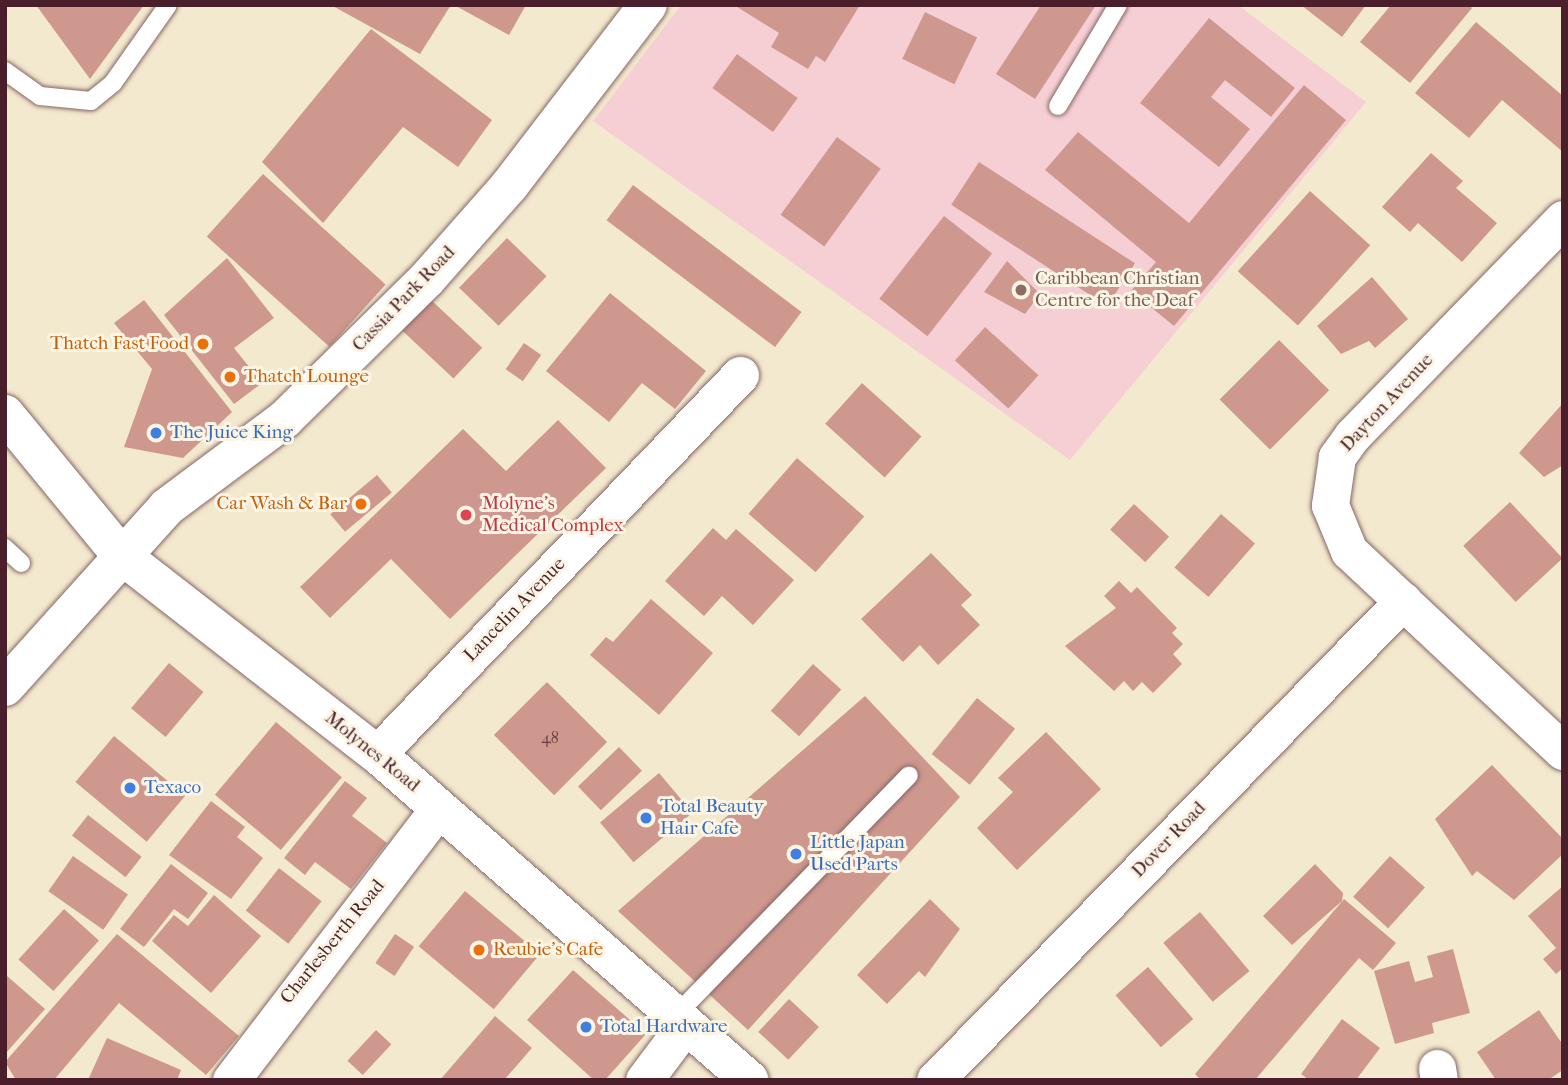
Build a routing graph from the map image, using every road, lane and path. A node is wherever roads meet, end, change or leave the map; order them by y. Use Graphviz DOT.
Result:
graph roads {
  1 [pos="168,5"];
  2 [pos="648,5"];
  3 [pos="1118,5"];
  4 [pos="5,71"];
  5 [pos="1058,106"];
  6 [pos="1563,219"];
  7 [pos="740,375"];
  8 [pos="5,414"];
  9 [pos="5,548"];
  10 [pos="121,555"];
  11 [pos="21,563"];
  12 [pos="1403,601"];
  13 [pos="5,687"];
  14 [pos="1563,751"];
  15 [pos="377,754"];
  16 [pos="909,775"];
  17 [pos="439,808"];
  18 [pos="681,1019"];
  19 [pos="231,1080"];
  20 [pos="644,1080"];
  21 [pos="750,1080"];
  22 [pos="935,1080"];
  1 -- 4 [label="lane"];
  2 -- 10 [label="main road, Cassia Park Road"];
  3 -- 5 [label="lane"];
  6 -- 12 [label="street, Dayton Avenue"];
  7 -- 15 [label="street, Lancelin Avenue"];
  8 -- 10 [label="main road, Molynes Road"];
  9 -- 11 [label="lane"];
  10 -- 13 [label="main road, Cassia Park Road"];
  10 -- 15 [label="main road, Molynes Road"];
  12 -- 14 [label="street, Dayton Avenue"];
  12 -- 22 [label="street, Dover Road"];
  15 -- 17 [label="main road, Molynes Road"];
  16 -- 18 [label="lane"];
  17 -- 18 [label="main road, Molynes Road"];
  17 -- 19 [label="street, Charlesberth Road"];
  18 -- 20 [label="street"];
  18 -- 21 [label="main road, Molynes Road"];
}
